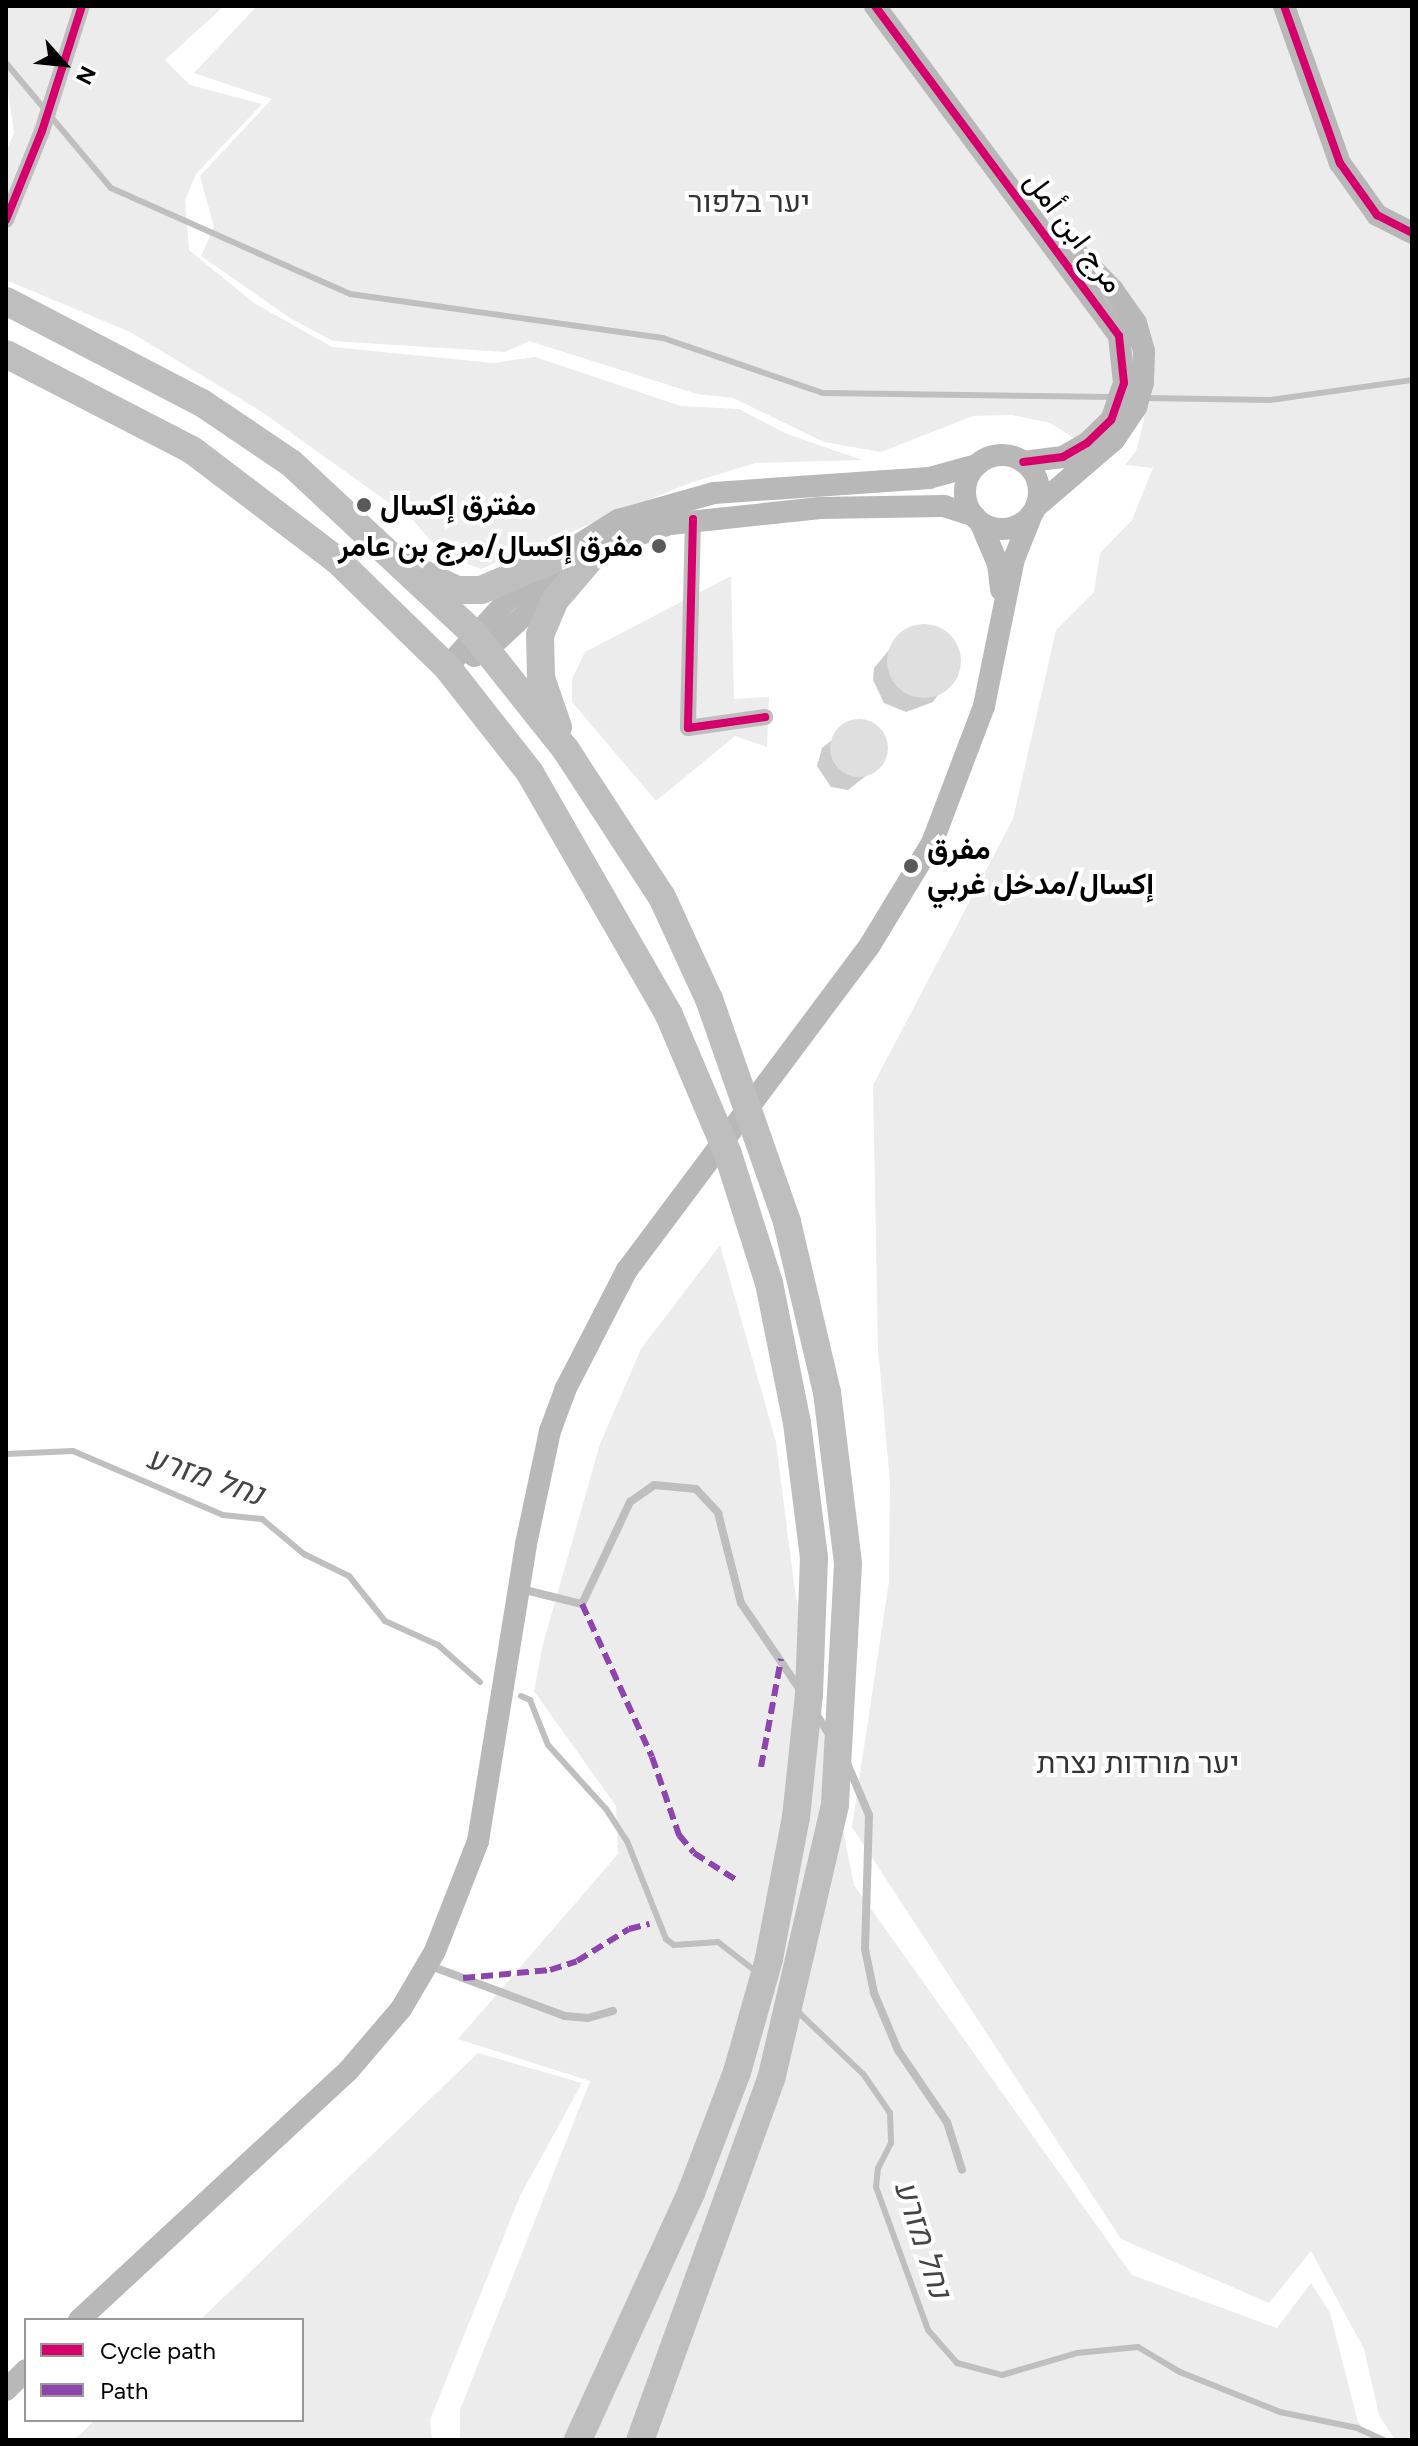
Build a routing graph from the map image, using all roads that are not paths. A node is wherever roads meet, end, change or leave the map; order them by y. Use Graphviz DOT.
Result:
graph roads {
  1 [pos="82,6"];
  2 [pos="875,6"];
  3 [pos="1284,6"];
  4 [pos="1023,202"];
  5 [pos="6,220"];
  6 [pos="1412,233"];
  7 [pos="6,301"];
  8 [pos="6,354"];
  9 [pos="1023,462"];
  10 [pos="977,465"];
  11 [pos="1034,510"];
  12 [pos="693,519"];
  13 [pos="977,519"];
  14 [pos="387,553"];
  15 [pos="559,557"];
  16 [pos="590,559"];
  17 [pos="1001,623"];
  18 [pos="480,642"];
  19 [pos="447,667"];
  20 [pos="765,717"];
  21 [pos="566,750"];
  22 [pos="518,1588"];
  23 [pos="427,1965"];
  24 [pos="613,2011"];
  25 [pos="962,2170"];
  26 [pos="81,2318"];
  27 [pos="24,2372"];
  28 [pos="6,2390"];
  29 [pos="578,2440"];
  30 [pos="640,2440"];
  1 -- 5 [label="street"];
  2 -- 4 [label="main road, مرج ابن أمل"];
  3 -- 6 [label="main road"];
  4 -- 9 [label="main road, مرج ابن أمل"];
  4 -- 11 [label="main road, مرج ابن أمل"];
  7 -- 14 [label="highway"];
  8 -- 19 [label="highway"];
  9 -- 10 [label="main road"];
  9 -- 11 [label="main road"];
  10 -- 13 [label="main road"];
  10 -- 15 [label="main road"];
  11 -- 13 [label="main road"];
  11 -- 17 [label="main road"];
  12 -- 13 [label="main road"];
  12 -- 16 [label="main road"];
  12 -- 20 [label="street"];
  13 -- 17 [label="main road"];
  14 -- 15 [label="highway"];
  14 -- 18 [label="highway"];
  15 -- 18 [label="main road"];
  16 -- 18 [label="main road"];
  16 -- 21 [label="highway"];
  17 -- 22 [label="main road"];
  18 -- 19 [label="main road"];
  18 -- 21 [label="highway"];
  19 -- 29 [label="highway"];
  21 -- 30 [label="highway"];
  22 -- 23 [label="main road"];
  22 -- 25 [label="lane"];
  23 -- 24 [label="lane"];
  23 -- 26 [label="main road"];
  27 -- 28 [label="main road"];
}
